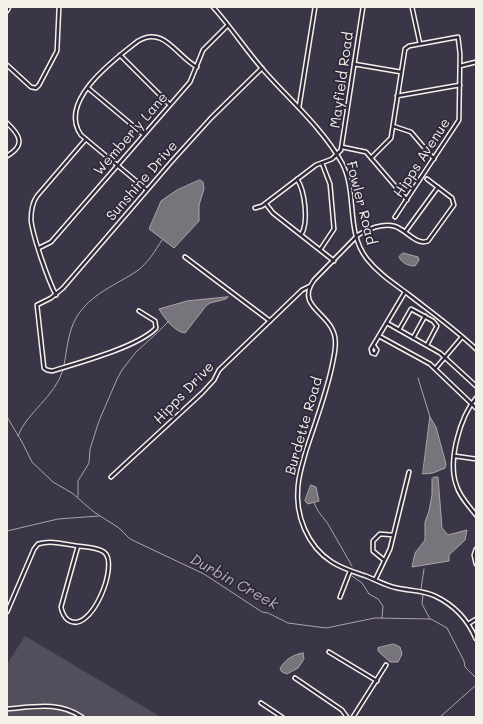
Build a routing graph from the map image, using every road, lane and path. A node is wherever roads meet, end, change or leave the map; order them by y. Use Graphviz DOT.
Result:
graph roads {
  1 [pos="8,7"];
  2 [pos="60,7"];
  3 [pos="213,7"];
  4 [pos="315,7"];
  5 [pos="362,7"];
  6 [pos="412,7"];
  7 [pos="7,12"];
  8 [pos="228,25"];
  9 [pos="420,44"];
  10 [pos="120,55"];
  11 [pos="476,62"];
  12 [pos="354,64"];
  13 [pos="7,65"];
  14 [pos="460,66"];
  15 [pos="197,67"];
  16 [pos="262,68"];
  17 [pos="401,72"];
  18 [pos="460,85"];
  19 [pos="88,88"];
  20 [pos="397,96"];
  21 [pos="169,104"];
  22 [pos="299,107"];
  23 [pos="7,123"];
  24 [pos="393,126"];
  25 [pos="143,134"];
  26 [pos="86,139"];
  27 [pos="342,147"];
  28 [pos="337,155"];
  29 [pos="7,156"];
  30 [pos="371,158"];
  31 [pos="434,159"];
  32 [pos="322,163"];
  33 [pos="117,165"];
  34 [pos="297,179"];
  35 [pos="427,179"];
  36 [pos="438,187"];
  37 [pos="147,190"];
  38 [pos="407,200"];
  39 [pos="266,204"];
  40 [pos="255,208"];
  41 [pos="395,217"];
  42 [pos="405,232"];
  43 [pos="301,235"];
  44 [pos="356,238"];
  45 [pos="39,248"];
  46 [pos="320,250"];
  47 [pos="185,257"];
  48 [pos="334,261"];
  49 [pos="310,285"];
  50 [pos="405,292"];
  51 [pos="56,295"];
  52 [pos="139,311"];
  53 [pos="425,316"];
  54 [pos="270,321"];
  55 [pos="386,322"];
  56 [pos="399,330"];
  57 [pos="379,336"];
  58 [pos="462,337"];
  59 [pos="413,338"];
  60 [pos="427,345"];
  61 [pos="374,346"];
  62 [pos="476,349"];
  63 [pos="445,357"];
  64 [pos="435,369"];
  65 [pos="476,386"];
  66 [pos="476,398"];
  67 [pos="472,404"];
  68 [pos="476,408"];
  69 [pos="455,456"];
  70 [pos="476,459"];
  71 [pos="408,472"];
  72 [pos="111,477"];
  73 [pos="476,516"];
  74 [pos="393,535"];
  75 [pos="78,546"];
  76 [pos="476,550"];
  77 [pos="384,560"];
  78 [pos="476,564"];
  79 [pos="350,571"];
  80 [pos="375,580"];
  81 [pos="340,597"];
  82 [pos="7,612"];
  83 [pos="476,619"];
  84 [pos="468,624"];
  85 [pos="476,639"];
  86 [pos="329,652"];
  87 [pos="386,665"];
  88 [pos="295,678"];
  89 [pos="377,681"];
  90 [pos="261,703"];
  91 [pos="7,709"];
  92 [pos="82,717"];
  93 [pos="282,717"];
  94 [pos="347,717"];
  95 [pos="353,717"];
  1 -- 7 [label="street"];
  2 -- 13 [label="street"];
  3 -- 8 [label="street, Fowler Road"];
  4 -- 22 [label="street"];
  5 -- 12 [label="street, Mayfield Road"];
  6 -- 9 [label="street"];
  8 -- 15 [label="street, Wemberly Lane"];
  8 -- 16 [label="street, Fowler Road"];
  9 -- 14 [label="street, Hipps Avenue"];
  9 -- 17 [label="street"];
  10 -- 15 [label="street"];
  10 -- 19 [label="street"];
  10 -- 21 [label="street"];
  11 -- 14 [label="street"];
  12 -- 17 [label="street"];
  12 -- 27 [label="street, Mayfield Road"];
  14 -- 18 [label="street, Hipps Avenue"];
  15 -- 21 [label="street, Wemberly Lane"];
  16 -- 22 [label="street, Fowler Road"];
  16 -- 37 [label="street, Sunshine Drive"];
  17 -- 20 [label="street"];
  18 -- 20 [label="street"];
  18 -- 31 [label="street, Hipps Avenue"];
  19 -- 25 [label="street"];
  19 -- 26 [label="street"];
  20 -- 24 [label="street"];
  21 -- 25 [label="street, Wemberly Lane"];
  22 -- 28 [label="street, Fowler Road"];
  23 -- 29 [label="street"];
  24 -- 30 [label="street"];
  24 -- 31 [label="street"];
  25 -- 33 [label="street, Wemberly Lane"];
  26 -- 33 [label="street"];
  26 -- 45 [label="street"];
  27 -- 28 [label="street, Mayfield Road"];
  27 -- 30 [label="street"];
  28 -- 32 [label="street"];
  28 -- 44 [label="street, Fowler Road"];
  30 -- 38 [label="street"];
  31 -- 38 [label="street, Hipps Avenue"];
  32 -- 34 [label="street"];
  32 -- 46 [label="street"];
  33 -- 37 [label="street"];
  33 -- 45 [label="street, Wemberly Lane"];
  34 -- 39 [label="street"];
  34 -- 43 [label="street"];
  35 -- 36 [label="street"];
  36 -- 42 [label="street"];
  36 -- 42 [label="street"];
  37 -- 51 [label="street, Sunshine Drive"];
  38 -- 41 [label="street, Hipps Avenue"];
  39 -- 40 [label="street"];
  39 -- 43 [label="street"];
  42 -- 44 [label="street"];
  43 -- 46 [label="street"];
  44 -- 48 [label="street"];
  44 -- 50 [label="street, Fowler Road"];
  45 -- 51 [label="street"];
  46 -- 48 [label="street"];
  47 -- 54 [label="street"];
  48 -- 49 [label="street"];
  49 -- 54 [label="street, Hipps Drive"];
  49 -- 79 [label="street, Burdette Road"];
  50 -- 55 [label="street"];
  50 -- 58 [label="street, Fowler Road"];
  51 -- 52 [label="street, Sunshine Drive"];
  53 -- 56 [label="street"];
  53 -- 59 [label="street"];
  53 -- 60 [label="street"];
  54 -- 72 [label="street, Hipps Drive"];
  55 -- 56 [label="street"];
  55 -- 57 [label="street"];
  56 -- 59 [label="street"];
  57 -- 61 [label="street"];
  57 -- 64 [label="street"];
  58 -- 62 [label="street, Fowler Road"];
  58 -- 63 [label="street"];
  59 -- 60 [label="street"];
  60 -- 63 [label="street"];
  63 -- 64 [label="street"];
  63 -- 65 [label="street"];
  64 -- 67 [label="street"];
  66 -- 67 [label="street"];
  67 -- 68 [label="street"];
  67 -- 69 [label="street"];
  69 -- 70 [label="street"];
  69 -- 73 [label="street"];
  71 -- 74 [label="street"];
  74 -- 77 [label="street"];
  74 -- 77 [label="street"];
  75 -- 75 [label="street"];
  75 -- 82 [label="street"];
  76 -- 78 [label="street"];
  77 -- 80 [label="street"];
  79 -- 80 [label="street, Burdette Road"];
  79 -- 81 [label="street"];
  80 -- 84 [label="street, Burdette Road"];
  83 -- 84 [label="street"];
  84 -- 85 [label="street, Burdette Road"];
  86 -- 89 [label="street"];
  87 -- 89 [label="street"];
  88 -- 94 [label="street"];
  89 -- 95 [label="street"];
  90 -- 93 [label="street"];
  91 -- 92 [label="street"];
}
